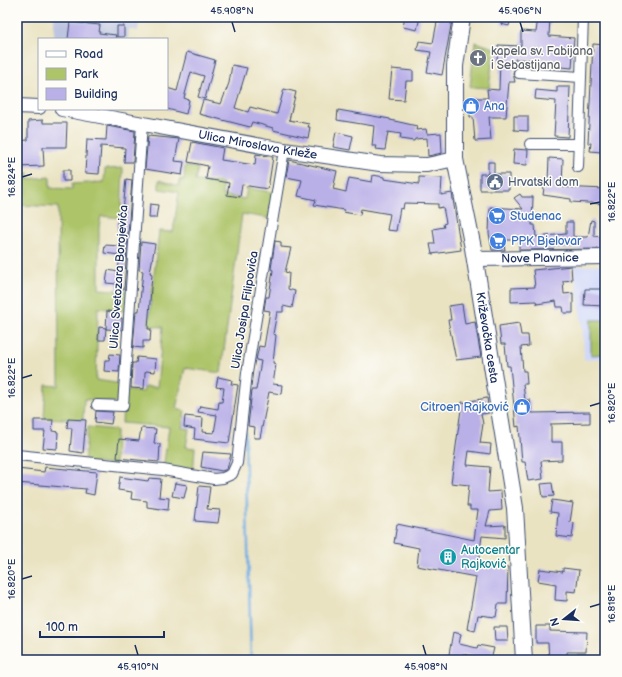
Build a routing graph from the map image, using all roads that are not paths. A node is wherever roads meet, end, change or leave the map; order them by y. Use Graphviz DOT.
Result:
graph roads {
  1 [pos="462,17"];
  2 [pos="583,17"];
  3 [pos="519,73"];
  4 [pos="581,77"];
  5 [pos="17,106"];
  6 [pos="38,107"];
  7 [pos="67,110"];
  8 [pos="142,124"];
  9 [pos="530,144"];
  10 [pos="578,144"];
  11 [pos="284,150"];
  12 [pos="455,160"];
  13 [pos="578,167"];
  14 [pos="605,258"];
  15 [pos="475,259"];
  16 [pos="97,404"];
  17 [pos="17,455"];
  18 [pos="524,660"];
  1 -- 12 [label="main road, Križevačka cesta"];
  2 -- 4 [label="street"];
  3 -- 4 [label="street"];
  4 -- 10 [label="street"];
  5 -- 6 [label="main road"];
  7 -- 8 [label="main road, Ulica Miroslava Krleže"];
  8 -- 11 [label="main road, Ulica Miroslava Krleže"];
  8 -- 16 [label="street, Ulica Svetozara Borojevića"];
  9 -- 10 [label="street"];
  10 -- 13 [label="street"];
  11 -- 12 [label="main road, Ulica Miroslava Krleže"];
  11 -- 17 [label="street, Ulica Josipa Filipovića"];
  12 -- 15 [label="main road, Križevačka cesta"];
  14 -- 15 [label="main road, Nove Plavnice"];
  15 -- 18 [label="main road, Križevačka cesta"];
}
